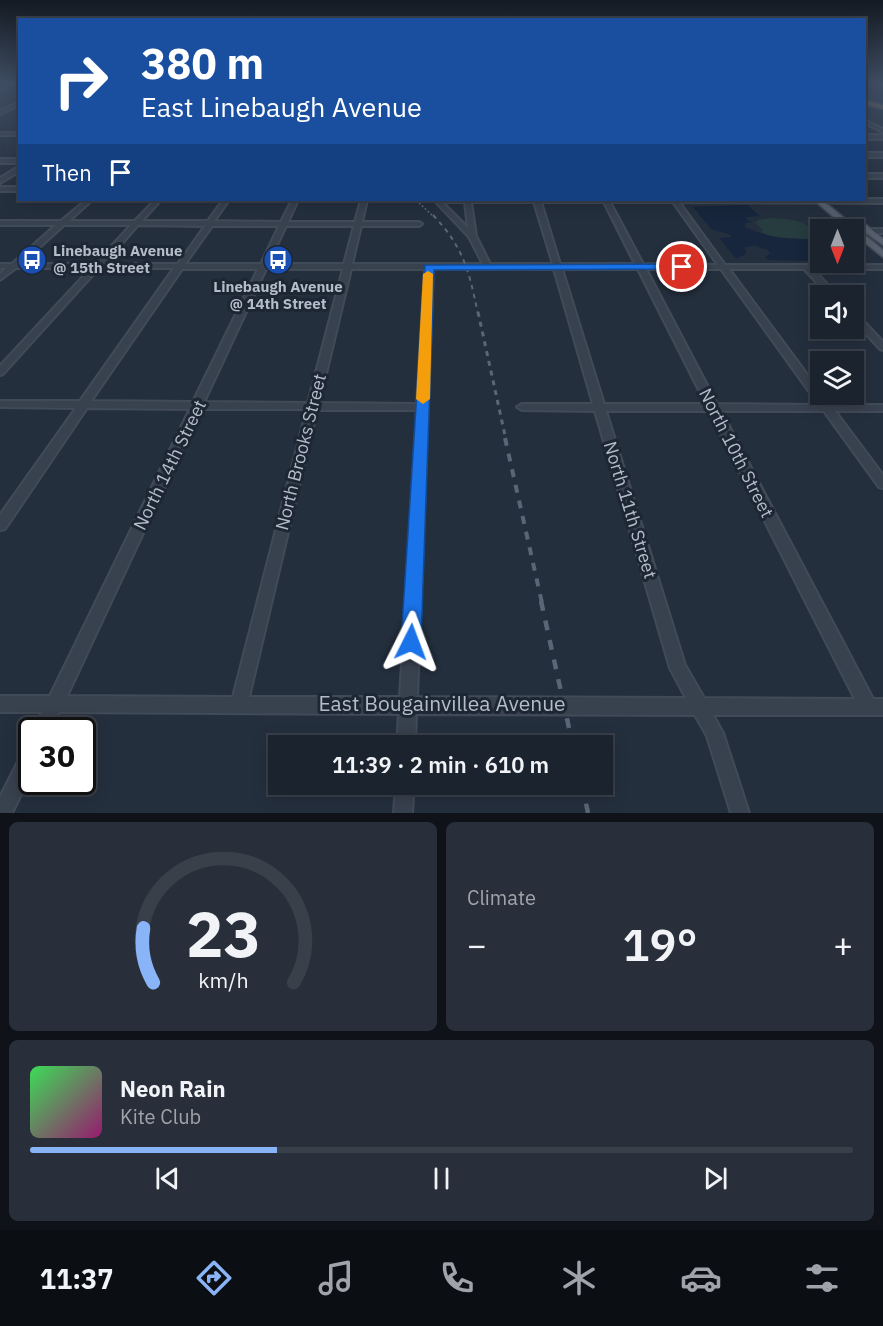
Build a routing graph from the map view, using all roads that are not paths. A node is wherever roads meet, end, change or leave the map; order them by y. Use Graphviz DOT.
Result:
graph roads {
  1 [pos="866,121"];
  2 [pos="883,121"];
  3 [pos="866,122"];
  4 [pos="883,131"];
  5 [pos="18,133"];
  6 [pos="0,134"];
  7 [pos="866,137"];
  8 [pos="883,137"];
  9 [pos="866,155"];
  10 [pos="883,155"];
  11 [pos="0,161"];
  12 [pos="18,161"];
  13 [pos="18,169"];
  14 [pos="866,176"];
  15 [pos="883,176"];
  16 [pos="0,181"];
  17 [pos="0,189"];
  18 [pos="18,189"];
  19 [pos="88,201"];
  20 [pos="157,201"];
  21 [pos="225,201"];
  22 [pos="294,201"];
  23 [pos="364,201"];
  24 [pos="438,201"];
  25 [pos="468,201"];
  26 [pos="537,201"];
  27 [pos="607,201"];
  28 [pos="675,201"];
  29 [pos="819,201"];
  30 [pos="831,201"];
  31 [pos="866,201"];
  32 [pos="883,201"];
  33 [pos="841,219"];
  34 [pos="0,223"];
  35 [pos="62,224"];
  36 [pos="136,224"];
  37 [pos="210,224"];
  38 [pos="283,224"];
  39 [pos="357,224"];
  40 [pos="419,224"];
  41 [pos="864,231"];
  42 [pos="869,231"];
  43 [pos="883,231"];
  44 [pos="472,236"];
  45 [pos="864,238"];
  46 [pos="883,243"];
  47 [pos="883,254"];
  48 [pos="0,266"];
  49 [pos="15,266"];
  50 [pos="97,266"];
  51 [pos="181,266"];
  52 [pos="264,267"];
  53 [pos="347,267"];
  54 [pos="429,267"];
  55 [pos="488,267"];
  56 [pos="557,267"];
  57 [pos="641,267"];
  58 [pos="723,267"];
  59 [pos="883,267"];
  60 [pos="807,268"];
  61 [pos="0,278"];
  62 [pos="823,285"];
  63 [pos="864,327"];
  64 [pos="883,347"];
  65 [pos="0,372"];
  66 [pos="0,404"];
  67 [pos="85,405"];
  68 [pos="198,406"];
  69 [pos="313,406"];
  70 [pos="423,406"];
  71 [pos="598,406"];
  72 [pos="522,407"];
  73 [pos="713,408"];
  74 [pos="827,408"];
  75 [pos="883,408"];
  76 [pos="883,484"];
  77 [pos="0,525"];
  78 [pos="0,704"];
  79 [pos="55,704"];
  80 [pos="239,704"];
  81 [pos="408,704"];
  82 [pos="701,707"];
  83 [pos="876,707"];
  84 [pos="48,717"];
  85 [pos="407,735"];
  86 [pos="18,780"];
  87 [pos="404,795"];
  88 [pos="2,813"];
  89 [pos="403,813"];
  90 [pos="740,813"];
  1 -- 2 [label="street"];
  3 -- 4 [label="street"];
  5 -- 6 [label="street"];
  7 -- 8 [label="street"];
  9 -- 10 [label="street"];
  11 -- 12 [label="street"];
  13 -- 16 [label="street"];
  14 -- 15 [label="street"];
  17 -- 18 [label="street"];
  19 -- 35 [label="street"];
  20 -- 36 [label="street"];
  21 -- 37 [label="street"];
  22 -- 38 [label="street, North 14th Street"];
  23 -- 39 [label="street, North Brooks Street"];
  24 -- 44 [label="street"];
  25 -- 44 [label="street"];
  26 -- 56 [label="street, North 11th Street"];
  27 -- 57 [label="street, North 10th Street"];
  28 -- 58 [label="street"];
  29 -- 33 [label="main road"];
  30 -- 42 [label="main road"];
  31 -- 32 [label="street"];
  34 -- 35 [label="street"];
  35 -- 36 [label="street"];
  35 -- 49 [label="street"];
  36 -- 37 [label="street"];
  36 -- 50 [label="street"];
  37 -- 38 [label="street"];
  37 -- 51 [label="street"];
  38 -- 39 [label="street"];
  38 -- 52 [label="street, North 14th Street"];
  39 -- 40 [label="street"];
  39 -- 53 [label="street, North Brooks Street"];
  41 -- 42 [label="street"];
  42 -- 43 [label="street"];
  42 -- 46 [label="main road"];
  44 -- 55 [label="street"];
  45 -- 47 [label="main road"];
  48 -- 49 [label="street"];
  49 -- 50 [label="street"];
  49 -- 61 [label="street"];
  50 -- 51 [label="street"];
  50 -- 65 [label="street"];
  51 -- 52 [label="street"];
  51 -- 67 [label="street"];
  52 -- 53 [label="street"];
  52 -- 68 [label="street, North 14th Street"];
  53 -- 54 [label="street"];
  53 -- 69 [label="street, North Brooks Street"];
  54 -- 55 [label="street"];
  54 -- 70 [label="street"];
  55 -- 56 [label="street"];
  56 -- 57 [label="street"];
  56 -- 71 [label="street, North 11th Street"];
  57 -- 58 [label="street"];
  57 -- 73 [label="street, North 10th Street"];
  58 -- 60 [label="street"];
  58 -- 74 [label="street"];
  59 -- 60 [label="street"];
  60 -- 62 [label="street"];
  63 -- 64 [label="street"];
  66 -- 67 [label="street"];
  67 -- 68 [label="street"];
  67 -- 77 [label="street"];
  68 -- 69 [label="street"];
  68 -- 79 [label="street, North 14th Street"];
  69 -- 70 [label="street"];
  69 -- 80 [label="street, North Brooks Street"];
  70 -- 81 [label="street"];
  71 -- 72 [label="street"];
  71 -- 73 [label="street"];
  71 -- 82 [label="street, North 11th Street"];
  73 -- 74 [label="street"];
  73 -- 83 [label="street, North 10th Street"];
  74 -- 75 [label="street"];
  74 -- 76 [label="street"];
  78 -- 79 [label="street, East Bougainvillea Avenue"];
  79 -- 80 [label="street, East Bougainvillea Avenue"];
  79 -- 84 [label="street, North 14th Street"];
  80 -- 81 [label="street, East Bougainvillea Avenue"];
  81 -- 82 [label="street, East Bougainvillea Avenue"];
  81 -- 85 [label="street"];
  82 -- 83 [label="street, East Bougainvillea Avenue"];
  82 -- 90 [label="street, North 11th Street"];
  86 -- 88 [label="street"];
  87 -- 89 [label="street"];
}
